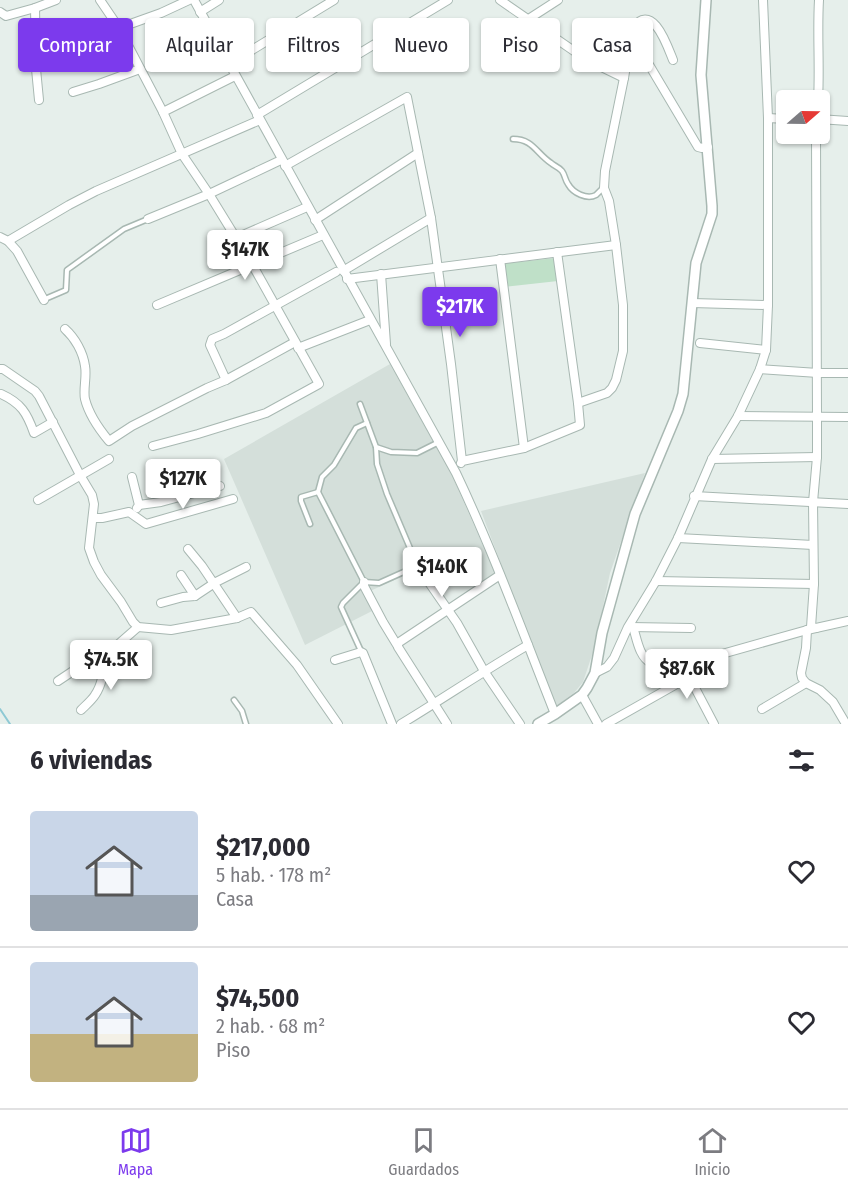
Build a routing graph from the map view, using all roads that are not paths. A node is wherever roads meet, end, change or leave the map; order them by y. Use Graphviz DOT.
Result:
graph roads {
  1 [pos="56,0"];
  2 [pos="100,0"];
  3 [pos="191,0"];
  4 [pos="219,0"];
  5 [pos="334,0"];
  6 [pos="448,0"];
  7 [pos="500,0"];
  8 [pos="558,0"];
  9 [pos="705,0"];
  10 [pos="763,0"];
  11 [pos="819,0"];
  12 [pos="35,8"];
  13 [pos="0,12"];
  14 [pos="200,12"];
  15 [pos="35,18"];
  16 [pos="112,18"];
  17 [pos="203,18"];
  18 [pos="524,18"];
  19 [pos="530,18"];
  20 [pos="133,23"];
  21 [pos="653,24"];
  22 [pos="560,42"];
  23 [pos="254,49"];
  24 [pos="133,55"];
  25 [pos="673,60"];
  26 [pos="140,69"];
  27 [pos="653,71"];
  28 [pos="36,72"];
  29 [pos="233,72"];
  30 [pos="625,72"];
  31 [pos="235,76"];
  32 [pos="624,78"];
  33 [pos="819,90"];
  34 [pos="73,92"];
  35 [pos="39,100"];
  36 [pos="163,112"];
  37 [pos="259,117"];
  38 [pos="768,118"];
  39 [pos="776,118"];
  40 [pos="830,120"];
  41 [pos="848,121"];
  42 [pos="513,139"];
  43 [pos="816,144"];
  44 [pos="708,147"];
  45 [pos="418,153"];
  46 [pos="182,154"];
  47 [pos="283,163"];
  48 [pos="604,188"];
  49 [pos="209,194"];
  50 [pos="308,207"];
  51 [pos="431,218"];
  52 [pos="148,219"];
  53 [pos="315,220"];
  54 [pos="323,235"];
  55 [pos="236,238"];
  56 [pos="4,239"];
  57 [pos="616,245"];
  58 [pos="557,252"];
  59 [pos="500,259"];
  60 [pos="252,264"];
  61 [pos="437,267"];
  62 [pos="342,274"];
  63 [pos="381,274"];
  64 [pos="44,300"];
  65 [pos="692,303"];
  66 [pos="274,304"];
  67 [pos="157,305"];
  68 [pos="768,305"];
  69 [pos="370,320"];
  70 [pos="64,329"];
  71 [pos="700,343"];
  72 [pos="297,345"];
  73 [pos="387,348"];
  74 [pos="766,350"];
  75 [pos="1,367"];
  76 [pos="760,369"];
  77 [pos="818,373"];
  78 [pos="848,373"];
  79 [pos="226,380"];
  80 [pos="2,394"];
  81 [pos="360,404"];
  82 [pos="578,404"];
  83 [pos="738,416"];
  84 [pos="848,417"];
  85 [pos="817,418"];
  86 [pos="53,422"];
  87 [pos="367,423"];
  88 [pos="439,442"];
  89 [pos="153,446"];
  90 [pos="376,447"];
  91 [pos="524,448"];
  92 [pos="817,457"];
  93 [pos="109,459"];
  94 [pos="712,459"];
  95 [pos="462,461"];
  96 [pos="456,473"];
  97 [pos="80,475"];
  98 [pos="132,477"];
  99 [pos="220,486"];
  100 [pos="318,492"];
  101 [pos="694,496"];
  102 [pos="233,499"];
  103 [pos="38,500"];
  104 [pos="813,502"];
  105 [pos="848,504"];
  106 [pos="139,505"];
  107 [pos="132,514"];
  108 [pos="93,518"];
  109 [pos="310,524"];
  110 [pos="678,538"];
  111 [pos="813,545"];
  112 [pos="188,549"];
  113 [pos="246,567"];
  114 [pos="419,569"];
  115 [pos="500,575"];
  116 [pos="181,576"];
  117 [pos="656,581"];
  118 [pos="364,582"];
  119 [pos="213,584"];
  120 [pos="814,584"];
  121 [pos="195,596"];
  122 [pos="161,603"];
  123 [pos="447,609"];
  124 [pos="237,618"];
  125 [pos="848,621"];
  126 [pos="138,627"];
  127 [pos="631,627"];
  128 [pos="691,628"];
  129 [pos="816,628"];
  130 [pos="807,630"];
  131 [pos="398,645"];
  132 [pos="528,645"];
  133 [pos="361,652"];
  134 [pos="106,655"];
  135 [pos="335,660"];
  136 [pos="683,664"];
  137 [pos="484,671"];
  138 [pos="595,673"];
  139 [pos="689,677"];
  140 [pos="58,681"];
  141 [pos="806,683"];
  142 [pos="582,695"];
  143 [pos="234,700"];
  144 [pos="434,704"];
  145 [pos="762,709"];
  146 [pos="81,710"];
  147 [pos="555,714"];
  148 [pos="246,724"];
  149 [pos="338,724"];
  150 [pos="392,724"];
  151 [pos="401,724"];
  152 [pos="447,724"];
  153 [pos="520,724"];
  154 [pos="538,724"];
  155 [pos="598,724"];
  156 [pos="606,724"];
  157 [pos="714,724"];
  158 [pos="846,724"];
  1 -- 12 [label="street"];
  2 -- 16 [label="street"];
  3 -- 14 [label="street"];
  3 -- 20 [label="street"];
  4 -- 14 [label="street"];
  5 -- 23 [label="street"];
  6 -- 37 [label="street"];
  7 -- 18 [label="street"];
  8 -- 19 [label="street"];
  9 -- 44 [label="street"];
  10 -- 38 [label="street"];
  11 -- 33 [label="street"];
  12 -- 13 [label="street"];
  12 -- 15 [label="street"];
  14 -- 17 [label="street"];
  21 -- 25 [label="street"];
  22 -- 32 [label="street"];
  24 -- 26 [label="street"];
  26 -- 34 [label="street"];
  26 -- 36 [label="street"];
  27 -- 44 [label="street"];
  28 -- 35 [label="street"];
  29 -- 31 [label="street"];
  30 -- 32 [label="street"];
  31 -- 36 [label="street"];
  31 -- 37 [label="street"];
  32 -- 48 [label="street"];
  36 -- 46 [label="street"];
  37 -- 46 [label="street"];
  37 -- 47 [label="street"];
  38 -- 39 [label="street"];
  38 -- 68 [label="street"];
  40 -- 41 [label="street"];
  42 -- 48 [label="lane"];
  43 -- 77 [label="street"];
  44 -- 65 [label="street"];
  45 -- 47 [label="street"];
  45 -- 51 [label="street"];
  45 -- 53 [label="street"];
  46 -- 49 [label="street"];
  46 -- 56 [label="street"];
  47 -- 49 [label="street"];
  47 -- 50 [label="street"];
  48 -- 57 [label="street"];
  49 -- 52 [label="street"];
  49 -- 55 [label="street"];
  50 -- 53 [label="street"];
  50 -- 55 [label="street"];
  51 -- 61 [label="street"];
  51 -- 62 [label="street"];
  52 -- 64 [label="lane"];
  53 -- 54 [label="street"];
  54 -- 60 [label="street"];
  54 -- 62 [label="street"];
  55 -- 60 [label="street"];
  56 -- 64 [label="street"];
  57 -- 58 [label="street"];
  57 -- 82 [label="street"];
  58 -- 59 [label="street"];
  58 -- 82 [label="street"];
  59 -- 61 [label="street"];
  59 -- 91 [label="street"];
  60 -- 66 [label="street"];
  60 -- 67 [label="street"];
  61 -- 63 [label="street"];
  61 -- 95 [label="street"];
  62 -- 63 [label="street"];
  62 -- 66 [label="street"];
  62 -- 69 [label="street"];
  63 -- 73 [label="street"];
  65 -- 68 [label="street"];
  65 -- 138 [label="street"];
  66 -- 72 [label="street"];
  66 -- 79 [label="street"];
  68 -- 74 [label="street"];
  69 -- 72 [label="street"];
  69 -- 73 [label="street"];
  70 -- 79 [label="street"];
  71 -- 74 [label="street"];
  72 -- 79 [label="street"];
  72 -- 89 [label="street"];
  73 -- 88 [label="street"];
  74 -- 76 [label="street"];
  75 -- 86 [label="street"];
  76 -- 77 [label="street"];
  76 -- 83 [label="street"];
  77 -- 78 [label="street"];
  77 -- 85 [label="street"];
  80 -- 86 [label="street"];
  81 -- 87 [label="lane"];
  82 -- 91 [label="street"];
  83 -- 85 [label="street"];
  83 -- 94 [label="street"];
  84 -- 85 [label="street"];
  85 -- 92 [label="street"];
  86 -- 97 [label="street"];
  87 -- 90 [label="lane"];
  87 -- 100 [label="lane"];
  88 -- 90 [label="lane"];
  88 -- 96 [label="street"];
  90 -- 114 [label="lane"];
  91 -- 95 [label="street"];
  92 -- 94 [label="street"];
  92 -- 104 [label="street"];
  93 -- 97 [label="street"];
  94 -- 101 [label="street"];
  95 -- 96 [label="street"];
  96 -- 115 [label="street"];
  97 -- 103 [label="street"];
  97 -- 108 [label="street"];
  98 -- 106 [label="street"];
  99 -- 106 [label="street"];
  100 -- 109 [label="lane"];
  100 -- 118 [label="lane"];
  101 -- 104 [label="street"];
  101 -- 110 [label="street"];
  102 -- 107 [label="street"];
  104 -- 105 [label="street"];
  104 -- 111 [label="street"];
  106 -- 107 [label="street"];
  107 -- 108 [label="street"];
  108 -- 126 [label="street"];
  110 -- 111 [label="street"];
  110 -- 117 [label="street"];
  111 -- 120 [label="street"];
  112 -- 119 [label="street"];
  113 -- 119 [label="street"];
  114 -- 118 [label="lane"];
  114 -- 123 [label="street"];
  115 -- 123 [label="street"];
  115 -- 132 [label="street"];
  116 -- 121 [label="street"];
  117 -- 120 [label="street"];
  117 -- 127 [label="street"];
  118 -- 131 [label="street"];
  118 -- 133 [label="lane"];
  119 -- 121 [label="street"];
  119 -- 124 [label="street"];
  120 -- 129 [label="street"];
  121 -- 122 [label="street"];
  123 -- 131 [label="street"];
  123 -- 137 [label="street"];
  124 -- 126 [label="street"];
  124 -- 149 [label="street"];
  125 -- 129 [label="street"];
  126 -- 134 [label="street"];
  127 -- 128 [label="street"];
  127 -- 136 [label="street"];
  127 -- 138 [label="street"];
  129 -- 130 [label="street"];
  130 -- 136 [label="street"];
  130 -- 141 [label="street"];
  131 -- 144 [label="street"];
  132 -- 137 [label="street"];
  132 -- 147 [label="street"];
  133 -- 135 [label="street"];
  133 -- 150 [label="street"];
  134 -- 140 [label="street"];
  134 -- 146 [label="street"];
  136 -- 139 [label="street"];
  137 -- 144 [label="street"];
  137 -- 153 [label="street"];
  138 -- 142 [label="street"];
  139 -- 156 [label="street"];
  139 -- 157 [label="street"];
  141 -- 145 [label="street"];
  141 -- 158 [label="street"];
  142 -- 147 [label="street"];
  142 -- 155 [label="street"];
  143 -- 148 [label="lane"];
  144 -- 151 [label="street"];
  144 -- 152 [label="street"];
  147 -- 154 [label="street"];
}
